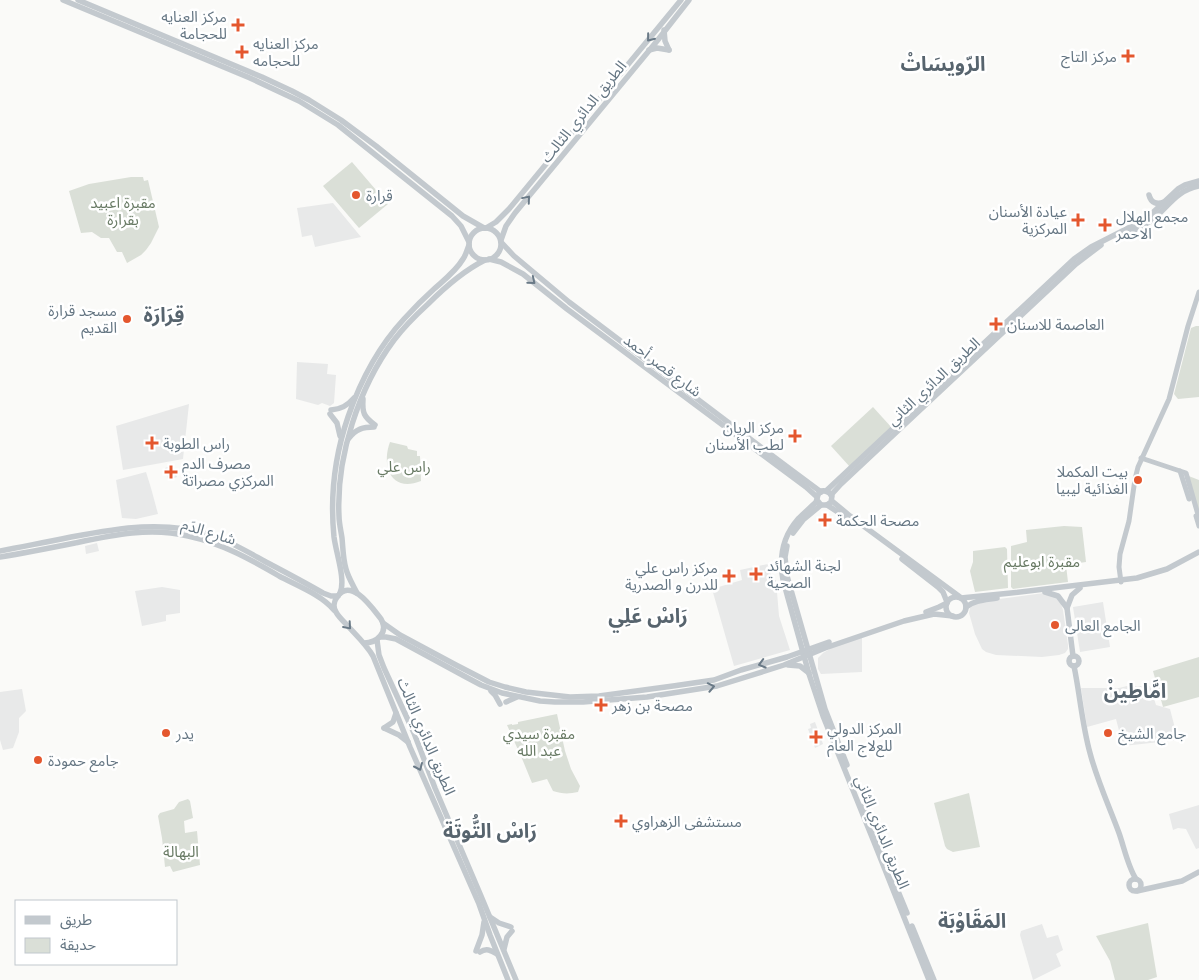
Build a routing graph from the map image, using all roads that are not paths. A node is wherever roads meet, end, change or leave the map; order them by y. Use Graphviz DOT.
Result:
graph roads {
  1 [pos="63,0"];
  2 [pos="78,0"];
  3 [pos="681,0"];
  4 [pos="689,0"];
  5 [pos="664,30"];
  6 [pos="649,50"];
  7 [pos="1199,181"];
  8 [pos="1199,186"];
  9 [pos="1149,196"];
  10 [pos="1164,202"];
  11 [pos="485,228"];
  12 [pos="501,241"];
  13 [pos="469,244"];
  14 [pos="487,260"];
  15 [pos="1199,292"];
  16 [pos="361,393"];
  17 [pos="344,441"];
  18 [pos="340,458"];
  19 [pos="1141,458"];
  20 [pos="1180,471"];
  21 [pos="824,498"];
  22 [pos="1199,518"];
  23 [pos="1199,526"];
  24 [pos="0,551"];
  25 [pos="1199,553"];
  26 [pos="0,558"];
  27 [pos="1119,581"];
  28 [pos="1064,588"];
  29 [pos="1080,588"];
  30 [pos="1045,592"];
  31 [pos="357,593"];
  32 [pos="339,594"];
  33 [pos="960,597"];
  34 [pos="947,602"];
  35 [pos="1066,606"];
  36 [pos="966,607"];
  37 [pos="336,612"];
  38 [pos="953,616"];
  39 [pos="383,623"];
  40 [pos="800,632"];
  41 [pos="378,639"];
  42 [pos="364,643"];
  43 [pos="824,646"];
  44 [pos="806,653"];
  45 [pos="787,657"];
  46 [pos="784,665"];
  47 [pos="812,673"];
  48 [pos="488,688"];
  49 [pos="517,697"];
  50 [pos="396,713"];
  51 [pos="409,744"];
  52 [pos="1132,868"];
  53 [pos="1199,872"];
  54 [pos="1138,881"];
  55 [pos="1129,884"];
  56 [pos="1154,886"];
  57 [pos="1137,891"];
  58 [pos="487,918"];
  59 [pos="504,951"];
  60 [pos="497,954"];
  61 [pos="508,980"];
  62 [pos="516,980"];
  63 [pos="929,980"];
  64 [pos="934,980"];
  1 -- 13 [label="main road"];
  2 -- 11 [label="main road"];
  3 -- 11 [label="main road, الطريق الدائري الثالث, one-way"];
  4 -- 5 [label="main road, الطريق الدائري الثالث"];
  5 -- 6 [label="main road, الطريق الدائري الثالث"];
  5 -- 6 [label="main road"];
  12 -- 6 [label="main road, الطريق الدائري الثالث, one-way"];
  7 -- 10 [label="main road, الطريق الدائري الثاني"];
  8 -- 21 [label="main road, الطريق الدائري الثاني"];
  9 -- 10 [label="main road"];
  10 -- 21 [label="main road, الطريق الدائري الثاني"];
  11 -- 12 [label="main road"];
  11 -- 13 [label="main road"];
  12 -- 14 [label="main road"];
  12 -- 21 [label="main road, شارع قصر أحمد"];
  13 -- 14 [label="main road"];
  13 -- 16 [label="main road"];
  14 -- 16 [label="main road"];
  14 -- 21 [label="main road, شارع قصر أحمد, one-way"];
  15 -- 19 [label="main road"];
  16 -- 17 [label="main road"];
  16 -- 17 [label="main road"];
  16 -- 17 [label="main road"];
  17 -- 18 [label="main road"];
  18 -- 31 [label="main road"];
  18 -- 32 [label="main road"];
  19 -- 20 [label="main road"];
  19 -- 27 [label="main road"];
  20 -- 22 [label="main road"];
  20 -- 23 [label="main road"];
  21 -- 33 [label="main road, شارع قصر أحمد"];
  21 -- 34 [label="main road, شارع قصر أحمد"];
  21 -- 40 [label="main road, الطريق الدائري الثاني"];
  24 -- 32 [label="main road, شارع الدَم"];
  25 -- 27 [label="main road"];
  26 -- 37 [label="main road, شارع الدَم"];
  27 -- 28 [label="main road"];
  27 -- 29 [label="main road"];
  28 -- 29 [label="main road"];
  28 -- 30 [label="main road"];
  28 -- 33 [label="main road"];
  28 -- 35 [label="main road"];
  29 -- 35 [label="main road"];
  30 -- 35 [label="main road"];
  30 -- 36 [label="main road"];
  31 -- 32 [label="main road, شارع الدَم"];
  31 -- 39 [label="main road"];
  32 -- 37 [label="main road"];
  33 -- 34 [label="main road"];
  33 -- 36 [label="main road"];
  34 -- 38 [label="main road"];
  34 -- 43 [label="main road"];
  35 -- 52 [label="main road"];
  36 -- 38 [label="main road"];
  37 -- 42 [label="main road, شارع الدَم, one-way"];
  38 -- 43 [label="main road"];
  39 -- 41 [label="main road"];
  45 -- 39 [label="main road, one-way"];
  40 -- 43 [label="main road"];
  40 -- 44 [label="main road, الطريق الدائري الثاني"];
  40 -- 45 [label="main road"];
  41 -- 42 [label="main road"];
  41 -- 48 [label="main road"];
  41 -- 58 [label="main road, الطريق الدائري الثالث"];
  42 -- 50 [label="main road, الطريق الدائري الثالث"];
  43 -- 44 [label="main road"];
  43 -- 47 [label="main road"];
  44 -- 45 [label="main road"];
  44 -- 46 [label="main road"];
  44 -- 47 [label="main road, الطريق الدائري الثاني"];
  46 -- 47 [label="main road"];
  49 -- 46 [label="main road, one-way"];
  47 -- 63 [label="main road, الطريق الدائري الثاني"];
  47 -- 64 [label="main road, الطريق الدائري الثاني"];
  48 -- 49 [label="main road"];
  48 -- 49 [label="main road"];
  50 -- 51 [label="main road, الطريق الدائري الثالث"];
  50 -- 51 [label="main road"];
  51 -- 58 [label="main road, الطريق الدائري الثالث, one-way"];
  52 -- 54 [label="main road"];
  52 -- 55 [label="main road"];
  53 -- 56 [label="main road"];
  54 -- 55 [label="main road"];
  54 -- 56 [label="main road"];
  54 -- 57 [label="main road"];
  55 -- 57 [label="main road"];
  56 -- 57 [label="main road"];
  58 -- 59 [label="main road, الطريق الدائري الثالث"];
  58 -- 59 [label="main road"];
  58 -- 60 [label="main road, الطريق الدائري الثالث"];
  58 -- 60 [label="main road"];
  59 -- 62 [label="main road, الطريق الدائري الثالث"];
  60 -- 61 [label="main road, الطريق الدائري الثالث"];
}
